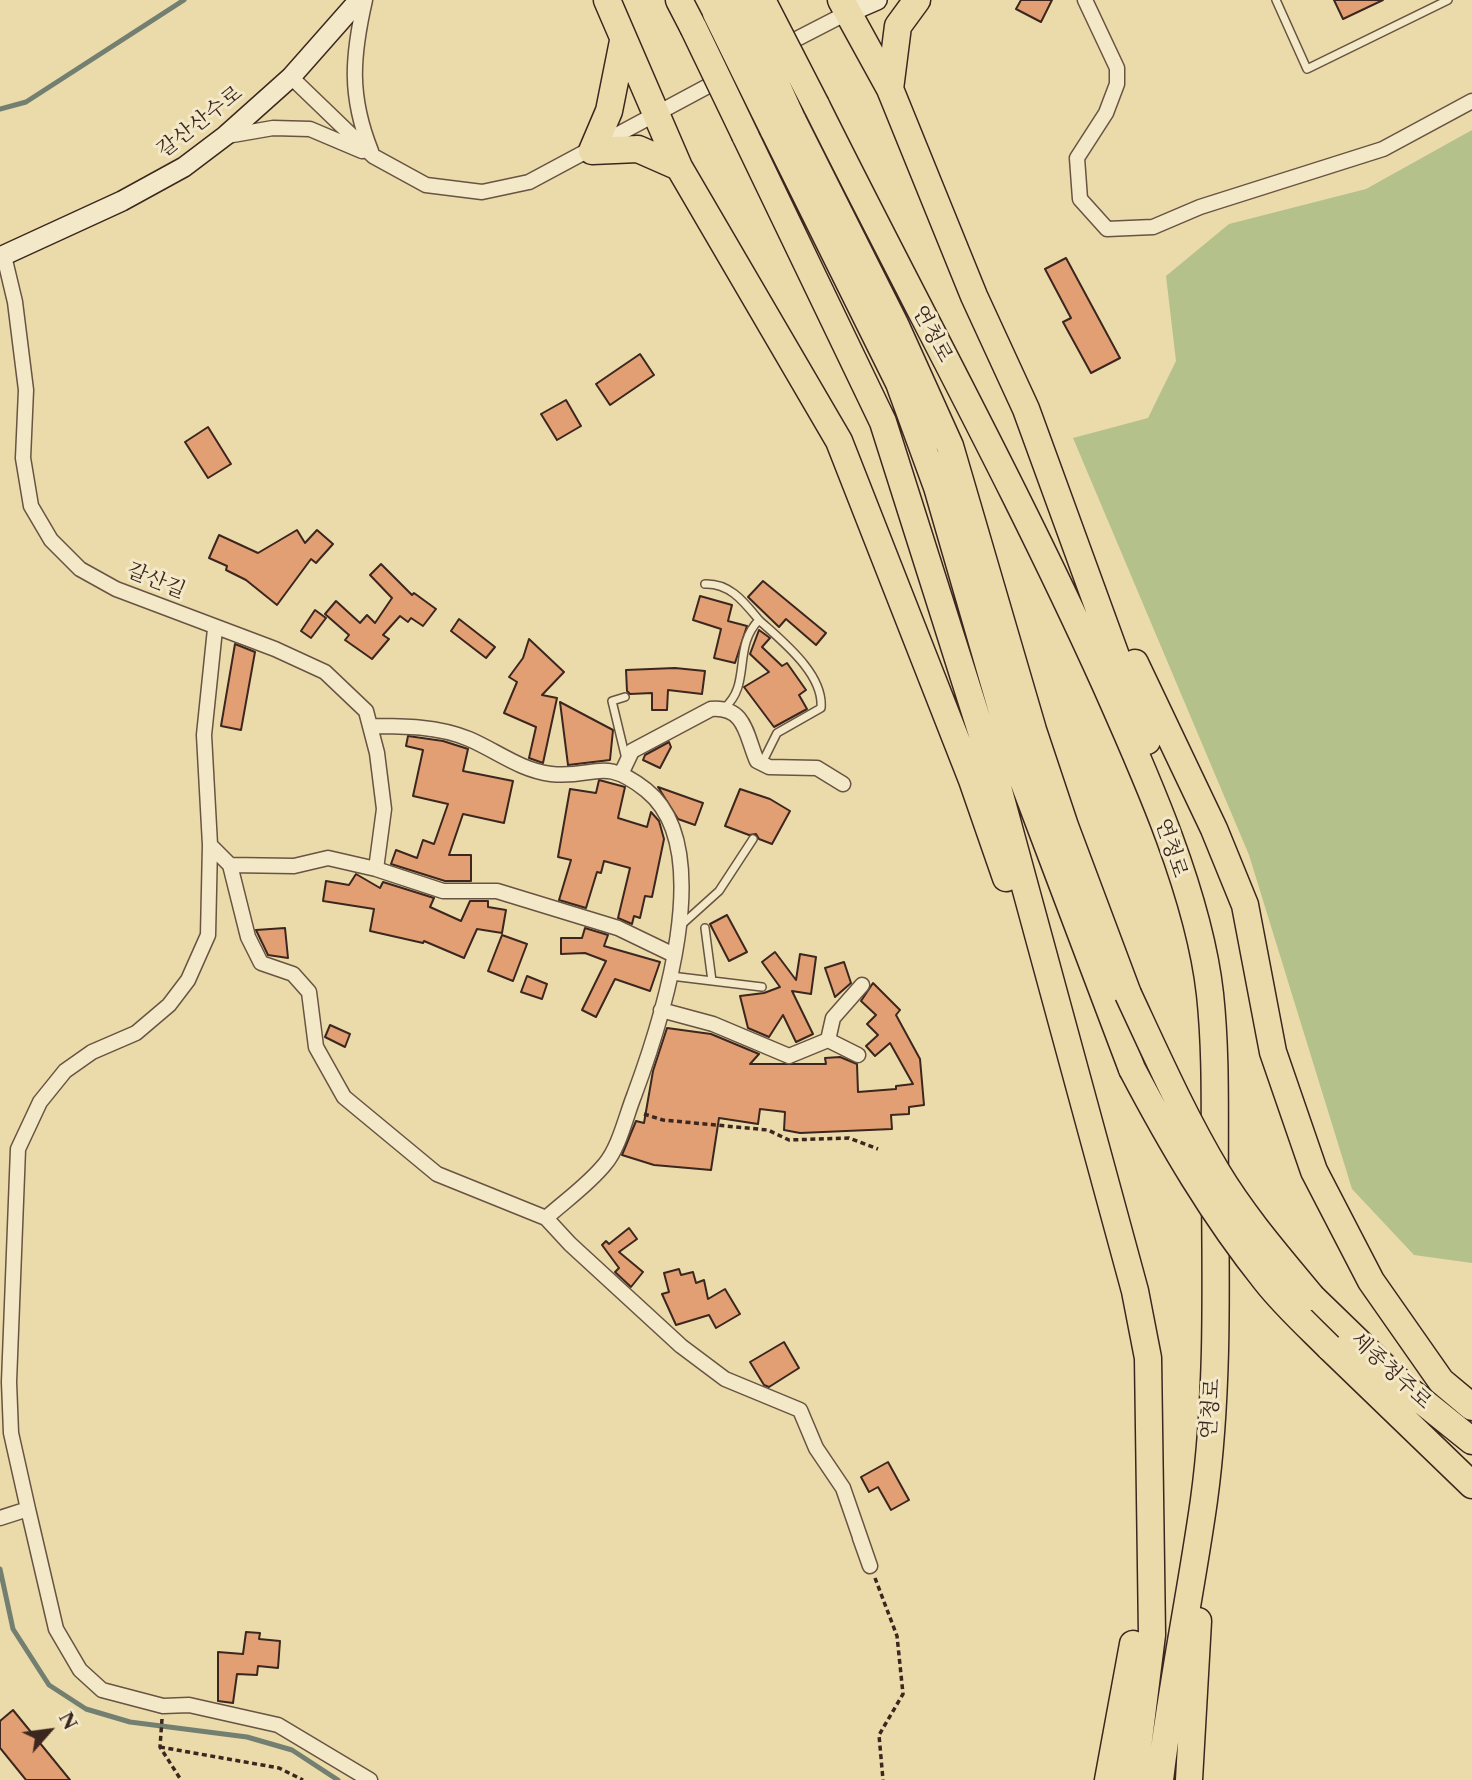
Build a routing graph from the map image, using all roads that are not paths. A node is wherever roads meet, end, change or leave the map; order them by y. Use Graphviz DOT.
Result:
graph roads {
  1 [pos="359,0"];
  2 [pos="365,0"];
  3 [pos="607,0"];
  4 [pos="679,0"];
  5 [pos="877,0"];
  6 [pos="917,0"];
  7 [pos="1085,0"];
  8 [pos="1276,0"];
  9 [pos="1448,0"];
  10 [pos="733,3"];
  11 [pos="844,6"];
  12 [pos="623,41"];
  13 [pos="290,77"];
  14 [pos="890,89"];
  15 [pos="1472,101"];
  16 [pos="657,112"];
  17 [pos="783,124"];
  18 [pos="225,136"];
  19 [pos="592,150"];
  20 [pos="373,156"];
  21 [pos="679,167"];
  22 [pos="2,256"];
  23 [pos="1079,548"];
  24 [pos="705,584"];
  25 [pos="760,620"];
  26 [pos="215,629"];
  27 [pos="625,697"];
  28 [pos="724,708"];
  29 [pos="370,726"];
  30 [pos="762,763"];
  31 [pos="624,768"];
  32 [pos="843,784"];
  33 [pos="753,839"];
  34 [pos="210,845"];
  35 [pos="230,865"];
  36 [pos="376,869"];
  37 [pos="679,927"];
  38 [pos="705,928"];
  39 [pos="1201,945"];
  40 [pos="674,955"];
  41 [pos="670,976"];
  42 [pos="712,981"];
  43 [pos="862,985"];
  44 [pos="762,987"];
  45 [pos="661,1010"];
  46 [pos="828,1040"];
  47 [pos="858,1055"];
  48 [pos="1079,1088"];
  49 [pos="546,1218"];
  50 [pos="1312,1297"];
  51 [pos="1472,1407"];
  52 [pos="1472,1441"];
  53 [pos="1472,1485"];
  54 [pos="1205,1496"];
  55 [pos="23,1511"];
  56 [pos="1152,1514"];
  57 [pos="0,1518"];
  58 [pos="860,1538"];
  59 [pos="370,1780"];
  60 [pos="1108,1780"];
  61 [pos="1134,1780"];
  62 [pos="1160,1780"];
  63 [pos="1189,1780"];
  1 -- 13 [label="main road, 갈산산수로"];
  2 -- 20 [label="street"];
  3 -- 12 [label="highway"];
  4 -- 48 [label="highway, bridge"];
  5 -- 11 [label="main road"];
  6 -- 14 [label="highway"];
  7 -- 15 [label="street"];
  8 -- 9 [label="lane"];
  10 -- 17 [label="highway, bridge"];
  10 -- 39 [label="highway, 연청로, bridge"];
  11 -- 14 [label="highway"];
  11 -- 16 [label="street"];
  12 -- 16 [label="highway"];
  12 -- 19 [label="highway"];
  13 -- 18 [label="main road, 갈산산수로"];
  13 -- 20 [label="street"];
  14 -- 23 [label="highway"];
  16 -- 19 [label="street"];
  16 -- 21 [label="highway"];
  17 -- 50 [label="highway, 연청로, bridge"];
  17 -- 53 [label="highway, 세종청주로, bridge"];
  18 -- 20 [label="street"];
  18 -- 22 [label="main road, 갈산산수로"];
  19 -- 20 [label="street"];
  19 -- 21 [label="highway"];
  21 -- 48 [label="highway"];
  22 -- 26 [label="street, 갈산길"];
  23 -- 39 [label="highway"];
  23 -- 51 [label="highway"];
  24 -- 25 [label="lane"];
  25 -- 28 [label="lane"];
  25 -- 30 [label="lane"];
  26 -- 29 [label="street, 갈산길"];
  26 -- 34 [label="street"];
  27 -- 31 [label="lane"];
  28 -- 30 [label="street"];
  28 -- 31 [label="street"];
  29 -- 31 [label="street"];
  29 -- 36 [label="street, 갈산길"];
  30 -- 32 [label="street"];
  31 -- 37 [label="street"];
  33 -- 37 [label="lane"];
  34 -- 35 [label="street"];
  34 -- 55 [label="street"];
  35 -- 36 [label="street"];
  35 -- 49 [label="street"];
  36 -- 40 [label="street"];
  37 -- 40 [label="street"];
  38 -- 42 [label="lane"];
  39 -- 54 [label="highway, 연청로"];
  40 -- 41 [label="street"];
  41 -- 42 [label="lane"];
  41 -- 45 [label="street"];
  42 -- 44 [label="lane"];
  43 -- 46 [label="street"];
  45 -- 46 [label="street"];
  45 -- 49 [label="street"];
  46 -- 47 [label="street"];
  48 -- 56 [label="highway"];
  49 -- 58 [label="street"];
  50 -- 52 [label="highway, 세종청주로"];
  54 -- 62 [label="highway, 연청로"];
  54 -- 63 [label="highway"];
  55 -- 57 [label="street"];
  55 -- 59 [label="street"];
  56 -- 60 [label="highway"];
  56 -- 61 [label="highway"];
}
